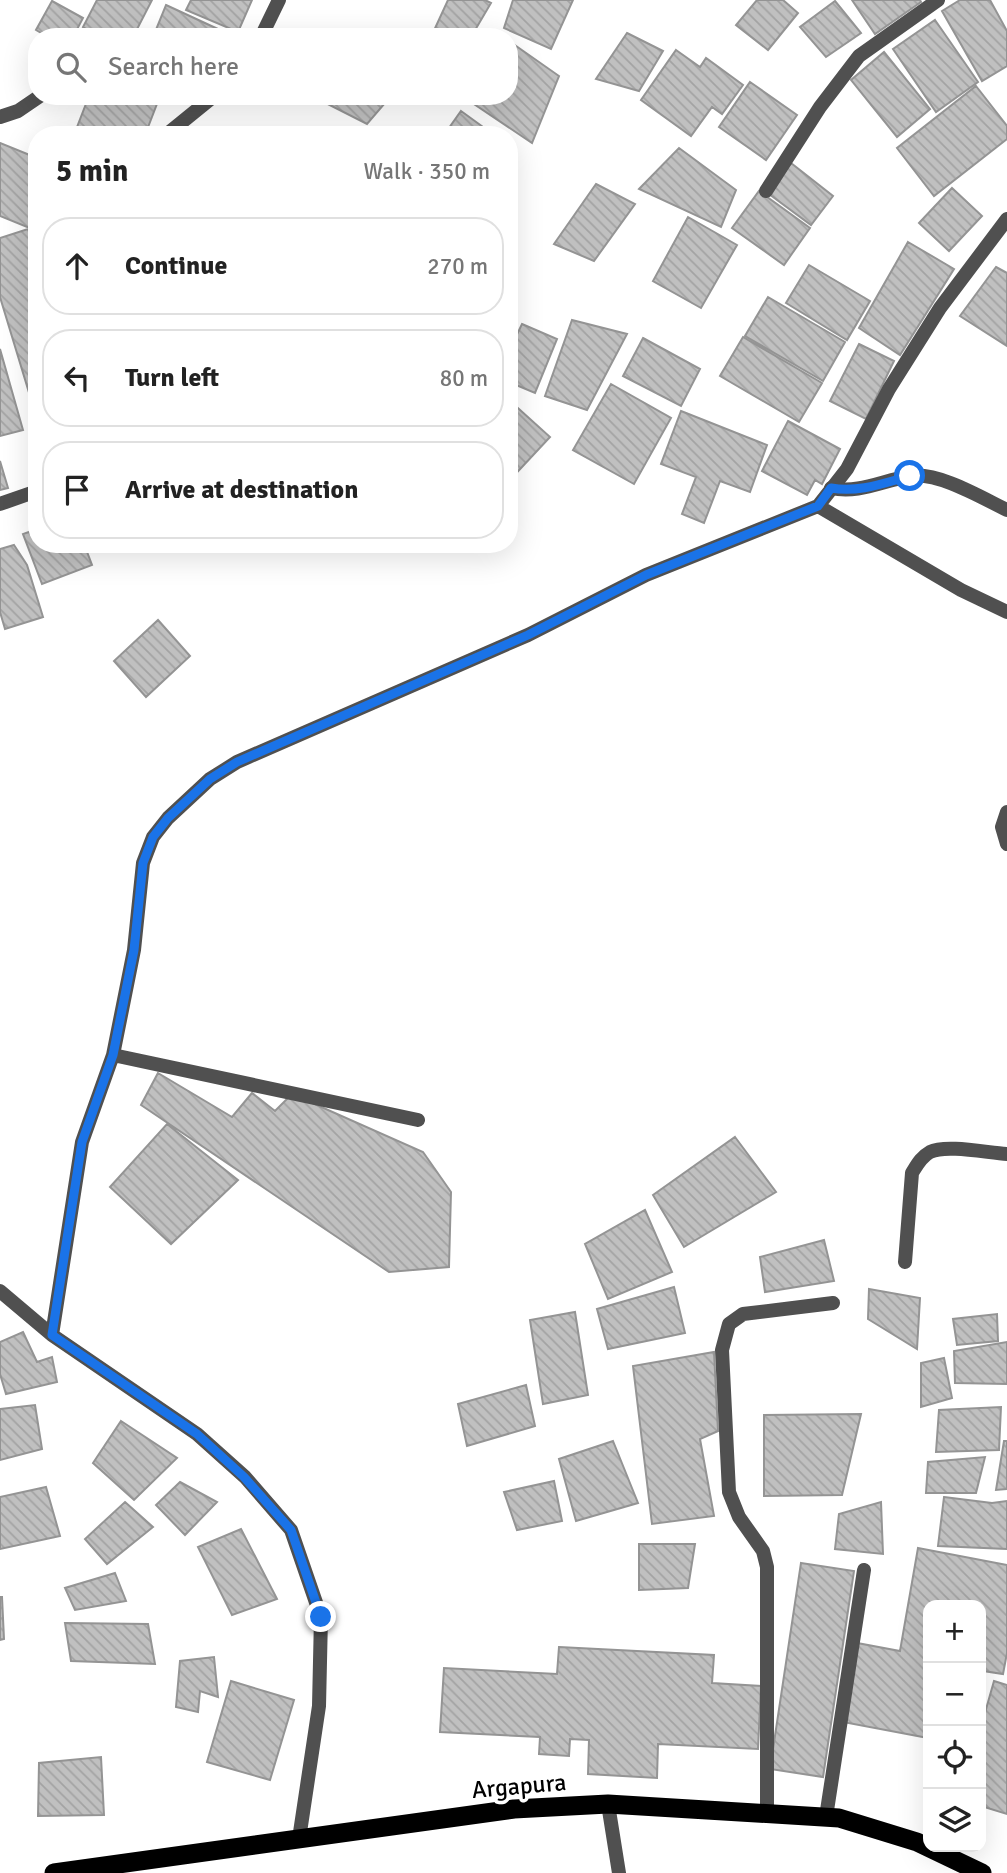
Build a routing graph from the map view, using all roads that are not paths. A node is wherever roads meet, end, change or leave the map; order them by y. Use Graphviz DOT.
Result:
graph roads {
  1 [pos="279,0"];
  2 [pos="938,0"];
  3 [pos="265,28"];
  4 [pos="28,104"];
  5 [pos="205,105"];
  6 [pos="0,117"];
  7 [pos="175,126"];
  8 [pos="766,191"];
  9 [pos="1007,219"];
  10 [pos="831,488"];
  11 [pos="28,494"];
  12 [pos="0,503"];
  13 [pos="818,506"];
  14 [pos="1007,510"];
  15 [pos="1007,612"];
  16 [pos="1007,812"];
  17 [pos="1007,844"];
  18 [pos="113,1055"];
  19 [pos="418,1120"];
  20 [pos="1007,1154"];
  21 [pos="905,1262"];
  22 [pos="0,1292"];
  23 [pos="833,1303"];
  24 [pos="52,1335"];
  25 [pos="864,1570"];
  26 [pos="608,1804"];
  27 [pos="767,1813"];
  28 [pos="826,1817"];
  29 [pos="299,1839"];
  30 [pos="54,1873"];
  31 [pos="619,1873"];
  32 [pos="982,1873"];
  1 -- 3 [label="street"];
  2 -- 8 [label="street"];
  4 -- 6 [label="street"];
  5 -- 7 [label="street"];
  9 -- 10 [label="street"];
  10 -- 13 [label="street"];
  10 -- 14 [label="street"];
  11 -- 12 [label="street"];
  13 -- 15 [label="street"];
  13 -- 18 [label="street"];
  16 -- 17 [label="street"];
  18 -- 19 [label="street"];
  18 -- 24 [label="street"];
  20 -- 21 [label="street"];
  22 -- 24 [label="street"];
  23 -- 27 [label="street"];
  24 -- 29 [label="street"];
  25 -- 28 [label="street"];
  26 -- 27 [label="highway, Argapura"];
  26 -- 29 [label="highway, Argapura"];
  26 -- 31 [label="street"];
  27 -- 28 [label="highway, Argapura"];
  28 -- 32 [label="highway, Argapura"];
  29 -- 30 [label="highway, Argapura"];
}
